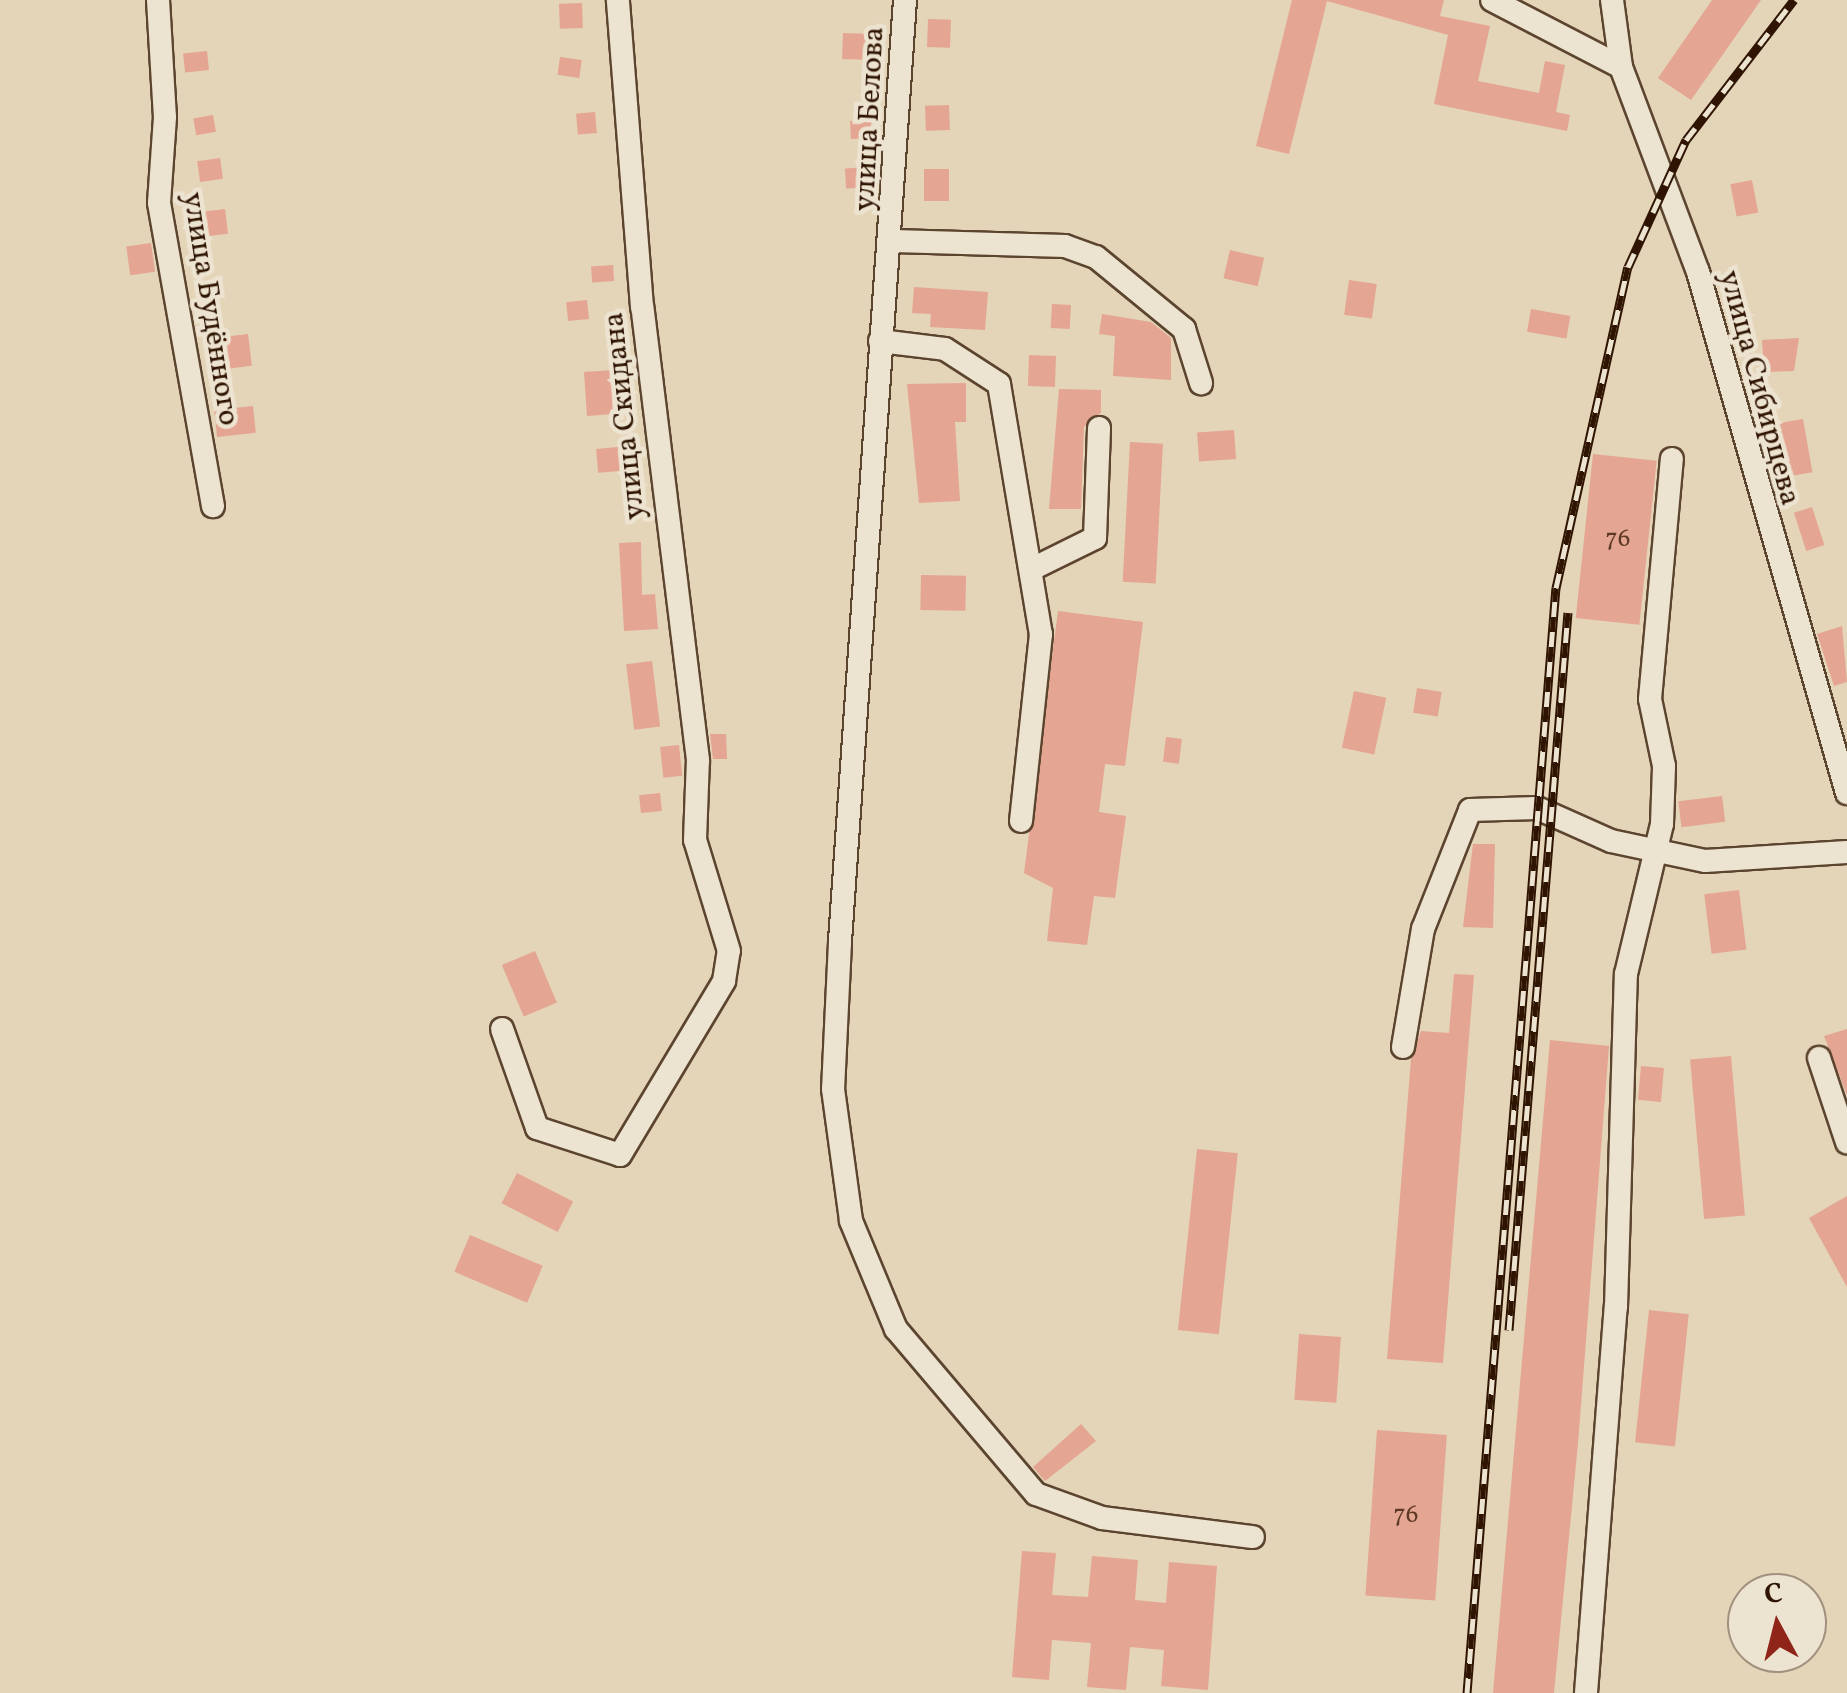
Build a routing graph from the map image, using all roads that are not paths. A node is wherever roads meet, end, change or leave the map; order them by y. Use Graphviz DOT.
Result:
graph roads {
  1 [pos="158,0"];
  2 [pos="618,0"];
  3 [pos="905,0"];
  4 [pos="1492,0"];
  5 [pos="1612,0"];
  6 [pos="1621,67"];
  7 [pos="894,241"];
  8 [pos="880,342"];
  9 [pos="1200,384"];
  10 [pos="1099,428"];
  11 [pos="1672,459"];
  12 [pos="213,506"];
  13 [pos="1034,568"];
  14 [pos="1847,793"];
  15 [pos="1021,821"];
  16 [pos="1651,851"];
  17 [pos="1847,852"];
  18 [pos="502,1028"];
  19 [pos="1403,1048"];
  20 [pos="1819,1058"];
  21 [pos="1847,1142"];
  22 [pos="1254,1537"];
  23 [pos="1586,1693"];
  1 -- 12 [label="street, улица Будённого"];
  2 -- 18 [label="street, улица Скидана"];
  3 -- 7 [label="street, улица Белова"];
  4 -- 6 [label="street"];
  5 -- 6 [label="street, улица Сибирцева"];
  6 -- 14 [label="street, улица Сибирцева"];
  7 -- 8 [label="street, улица Белова"];
  7 -- 9 [label="street"];
  8 -- 13 [label="street"];
  8 -- 22 [label="street, улица Белова"];
  10 -- 13 [label="street"];
  11 -- 16 [label="street"];
  13 -- 15 [label="street"];
  16 -- 17 [label="street"];
  16 -- 19 [label="street"];
  16 -- 23 [label="street"];
  20 -- 21 [label="street"];
}
